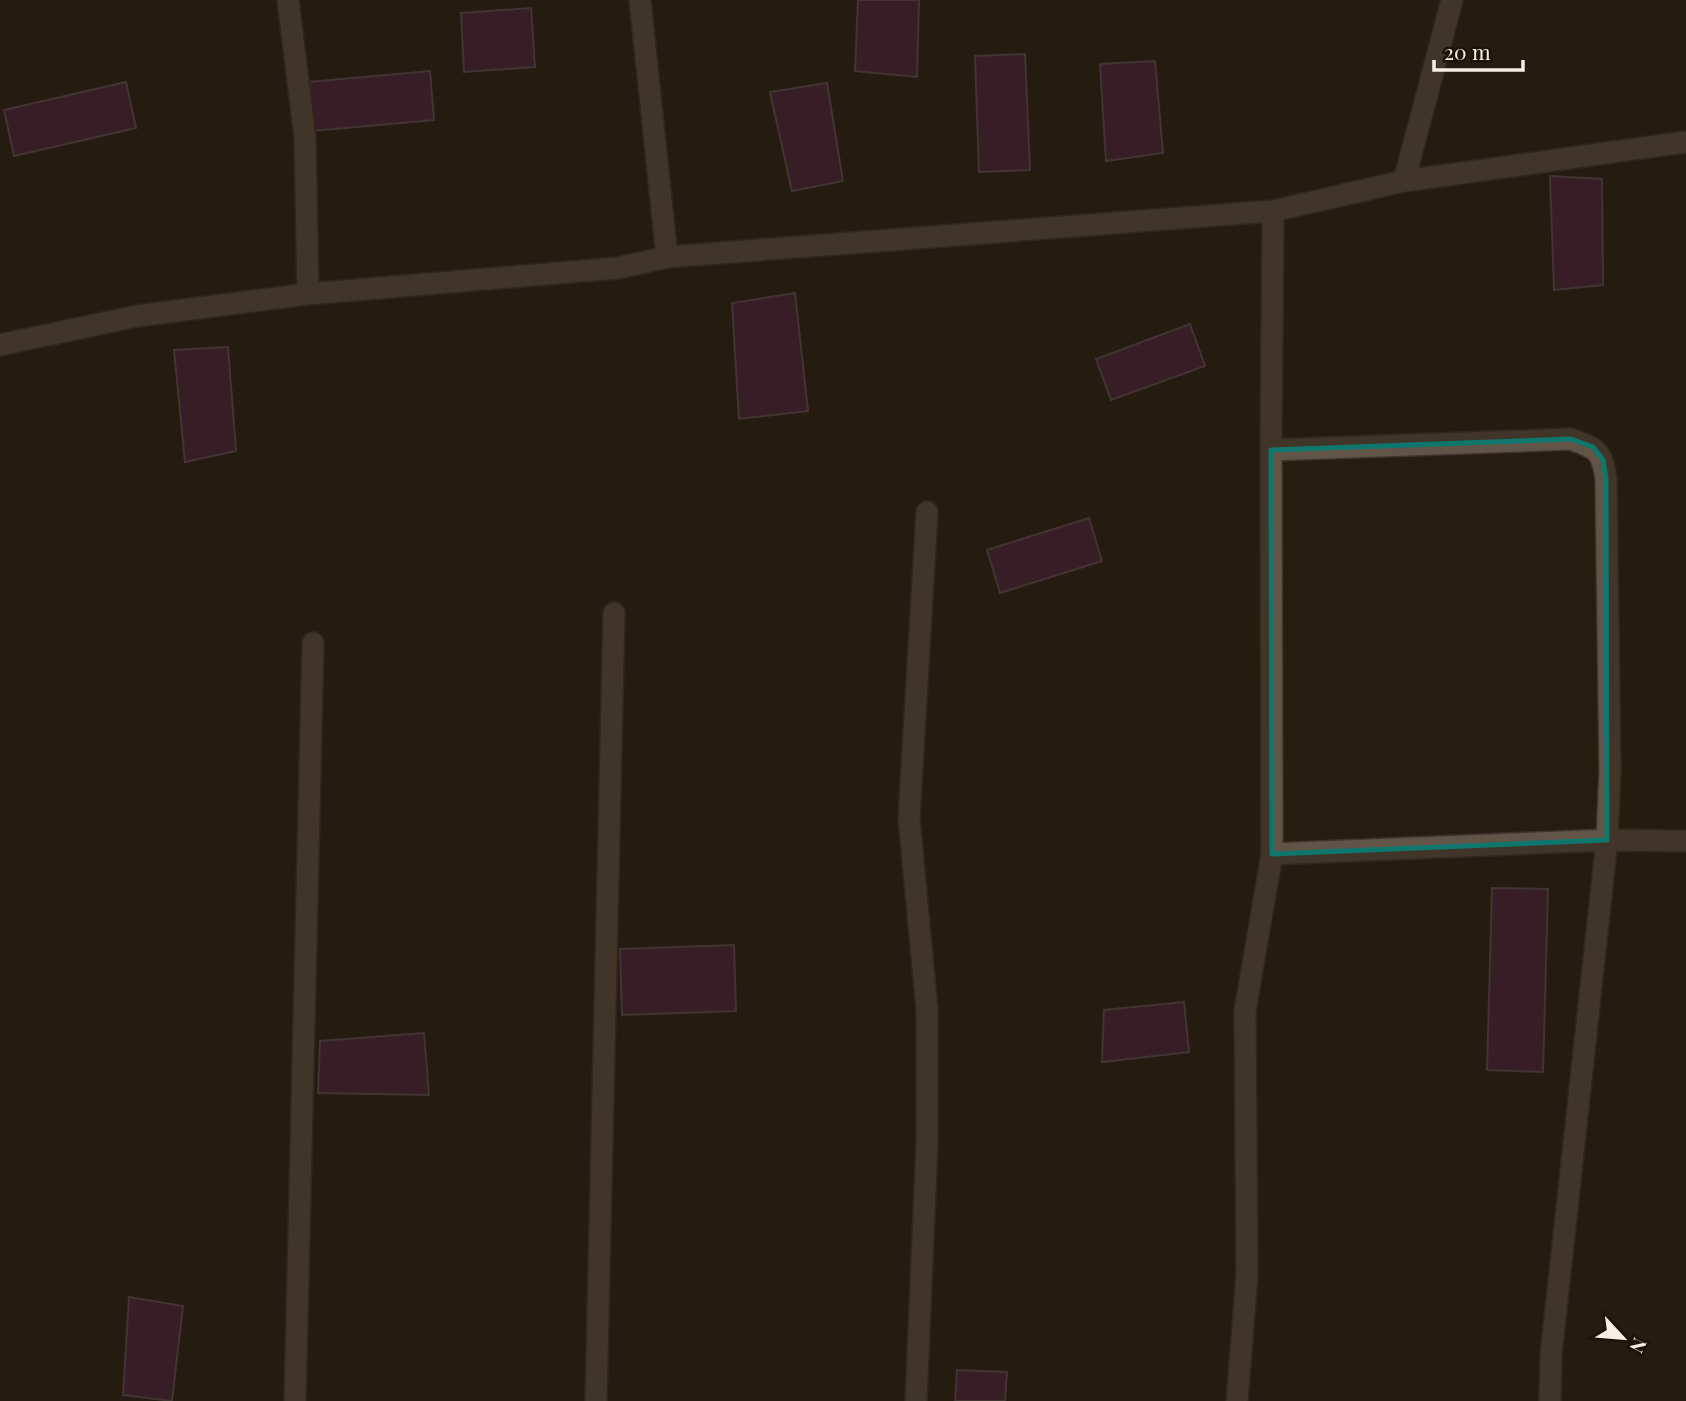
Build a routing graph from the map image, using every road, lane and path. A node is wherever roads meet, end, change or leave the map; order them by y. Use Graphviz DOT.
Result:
graph roads {
  1 [pos="288,0"];
  2 [pos="640,0"];
  3 [pos="1452,0"];
  4 [pos="1686,142"];
  5 [pos="1404,181"];
  6 [pos="1273,211"];
  7 [pos="667,257"];
  8 [pos="308,294"];
  9 [pos="0,345"];
  10 [pos="1270,450"];
  11 [pos="927,512"];
  12 [pos="614,613"];
  13 [pos="313,643"];
  14 [pos="1607,840"];
  15 [pos="1686,841"];
  16 [pos="1272,854"];
  17 [pos="295,1401"];
  18 [pos="596,1401"];
  19 [pos="916,1401"];
  20 [pos="1237,1401"];
  21 [pos="1550,1401"];
  1 -- 8 [label="street"];
  2 -- 7 [label="street"];
  3 -- 5 [label="street"];
  4 -- 5 [label="street"];
  5 -- 6 [label="street"];
  6 -- 7 [label="street"];
  6 -- 10 [label="street"];
  7 -- 8 [label="street"];
  8 -- 9 [label="street"];
  10 -- 14 [label="street"];
  10 -- 16 [label="street"];
  11 -- 19 [label="street"];
  12 -- 18 [label="street"];
  13 -- 17 [label="street"];
  14 -- 15 [label="street"];
  14 -- 16 [label="street"];
  14 -- 21 [label="street"];
  16 -- 20 [label="street"];
}
